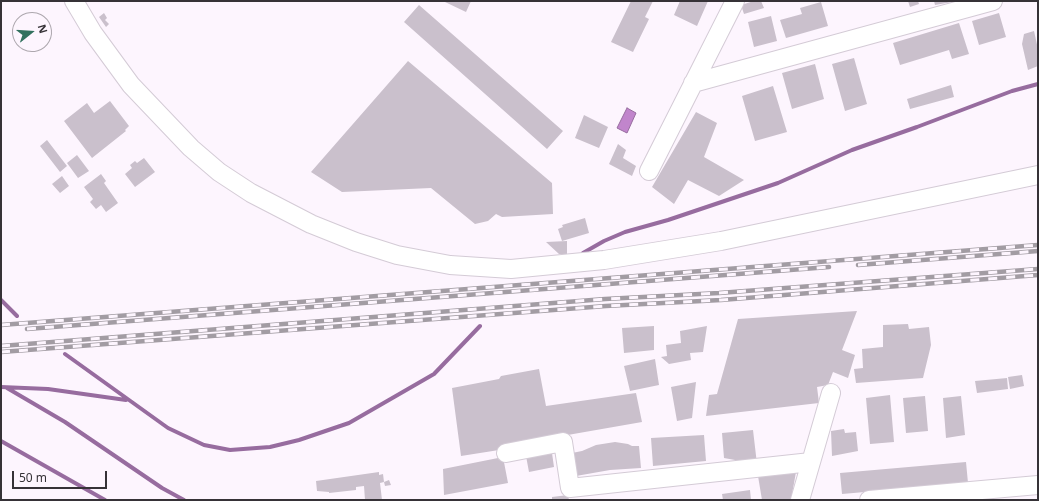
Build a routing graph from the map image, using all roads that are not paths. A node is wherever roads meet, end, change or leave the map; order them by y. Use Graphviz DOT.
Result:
graph roads {
  1 [pos="74,1"];
  2 [pos="735,1"];
  3 [pos="993,1"];
  4 [pos="693,83"];
  5 [pos="649,171"];
  6 [pos="1038,175"];
  7 [pos="831,393"];
  8 [pos="506,453"];
  9 [pos="811,462"];
  10 [pos="1038,485"];
  11 [pos="800,500"];
  12 [pos="870,500"];
  1 -- 6 [label="street"];
  2 -- 4 [label="street"];
  3 -- 4 [label="street"];
  4 -- 5 [label="street"];
  7 -- 9 [label="street"];
  8 -- 9 [label="street"];
  9 -- 11 [label="street"];
  10 -- 12 [label="street"];
}
